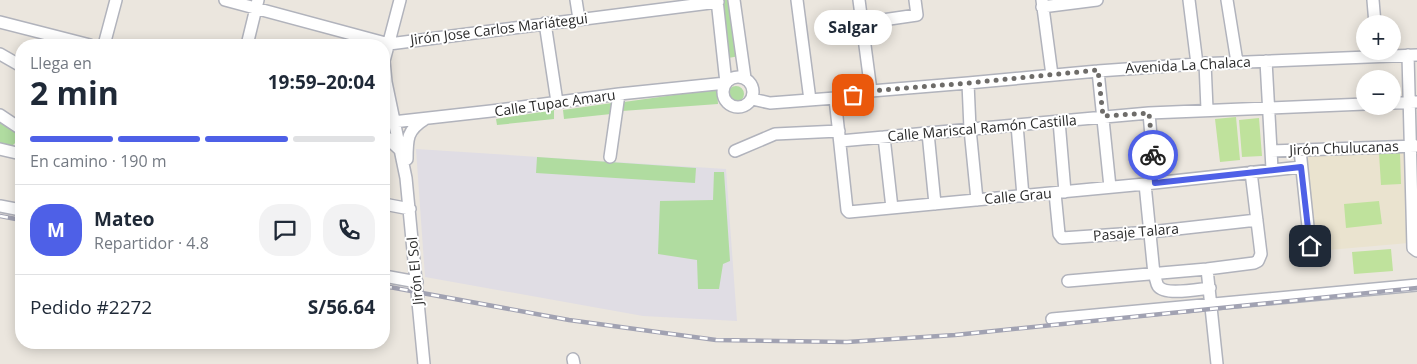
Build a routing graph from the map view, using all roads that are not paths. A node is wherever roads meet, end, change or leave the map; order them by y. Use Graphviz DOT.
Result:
graph roads {
  1 [pos="116,0"];
  2 [pos="225,0"];
  3 [pos="400,0"];
  4 [pos="576,0"];
  5 [pos="734,0"];
  6 [pos="797,0"];
  7 [pos="859,0"];
  8 [pos="915,0"];
  9 [pos="1098,0"];
  10 [pos="1189,0"];
  11 [pos="1228,0"];
  12 [pos="1373,0"];
  13 [pos="717,1"];
  14 [pos="1042,3"];
  15 [pos="257,4"];
  16 [pos="1374,15"];
  17 [pos="579,19"];
  18 [pos="0,22"];
  19 [pos="545,23"];
  20 [pos="862,23"];
  21 [pos="67,39"];
  22 [pos="106,39"];
  23 [pos="248,39"];
  24 [pos="372,39"];
  25 [pos="390,40"];
  26 [pos="390,44"];
  27 [pos="0,54"];
  28 [pos="1356,55"];
  29 [pos="1413,55"];
  30 [pos="1266,61"];
  31 [pos="1237,62"];
  32 [pos="15,63"];
  33 [pos="1201,64"];
  34 [pos="1098,70"];
  35 [pos="1052,75"];
  36 [pos="745,78"];
  37 [pos="726,83"];
  38 [pos="968,83"];
  39 [pos="871,91"];
  40 [pos="619,94"];
  41 [pos="835,98"];
  42 [pos="752,100"];
  43 [pos="810,100"];
  44 [pos="557,102"];
  45 [pos="1413,102"];
  46 [pos="1356,104"];
  47 [pos="1268,107"];
  48 [pos="1207,110"];
  49 [pos="1149,113"];
  50 [pos="0,116"];
  51 [pos="1103,116"];
  52 [pos="426,118"];
  53 [pos="390,122"];
  54 [pos="1059,122"];
  55 [pos="15,125"];
  56 [pos="390,125"];
  57 [pos="1017,125"];
  58 [pos="970,129"];
  59 [pos="928,133"];
  60 [pos="839,136"];
  61 [pos="884,137"];
  62 [pos="390,141"];
  63 [pos="1414,146"];
  64 [pos="0,149"];
  65 [pos="400,150"];
  66 [pos="1271,150"];
  67 [pos="1300,150"];
  68 [pos="735,151"];
  69 [pos="15,152"];
  70 [pos="610,157"];
  71 [pos="1301,167"];
  72 [pos="1272,169"];
  73 [pos="1251,172"];
  74 [pos="406,178"];
  75 [pos="1150,183"];
  76 [pos="1110,187"];
  77 [pos="1060,192"];
  78 [pos="1023,196"];
  79 [pos="977,200"];
  80 [pos="935,204"];
  81 [pos="390,205"];
  82 [pos="0,206"];
  83 [pos="1414,206"];
  84 [pos="410,208"];
  85 [pos="892,208"];
  86 [pos="15,209"];
  87 [pos="1257,220"];
  88 [pos="1150,232"];
  89 [pos="1310,246"];
  90 [pos="1416,251"];
  91 [pos="1207,269"];
  92 [pos="1154,274"];
  93 [pos="390,277"];
  94 [pos="1068,281"];
  95 [pos="417,282"];
  96 [pos="1417,285"];
  97 [pos="1210,288"];
  98 [pos="1211,304"];
  99 [pos="1052,319"];
  100 [pos="424,364"];
  101 [pos="1217,364"];
  1 -- 22 [label="street"];
  2 -- 15 [label="street, Jirón Jose Carlos Mariátegui"];
  3 -- 25 [label="street"];
  4 -- 17 [label="street"];
  5 -- 36 [label="street"];
  6 -- 43 [label="street"];
  7 -- 20 [label="street"];
  8 -- 20 [label="street"];
  9 -- 14 [label="street"];
  10 -- 33 [label="street"];
  11 -- 31 [label="street"];
  12 -- 16 [label="street"];
  13 -- 17 [label="street, Jirón Jose Carlos Mariátegui"];
  13 -- 37 [label="street"];
  14 -- 35 [label="street"];
  15 -- 23 [label="street"];
  15 -- 24 [label="street, Jirón Jose Carlos Mariátegui"];
  17 -- 19 [label="street, Jirón Jose Carlos Mariátegui"];
  18 -- 21 [label="street"];
  19 -- 26 [label="street, Jirón Jose Carlos Mariátegui"];
  19 -- 44 [label="street"];
  20 -- 39 [label="street"];
  27 -- 32 [label="street"];
  28 -- 30 [label="street, Avenida La Chalaca"];
  29 -- 45 [label="street"];
  30 -- 31 [label="street, Avenida La Chalaca"];
  30 -- 47 [label="street"];
  31 -- 33 [label="street, Avenida La Chalaca"];
  33 -- 34 [label="street, Avenida La Chalaca"];
  33 -- 48 [label="street"];
  34 -- 35 [label="street, Avenida La Chalaca"];
  34 -- 51 [label="street"];
  35 -- 38 [label="street, Avenida La Chalaca"];
  36 -- 37 [label="street"];
  36 -- 42 [label="street"];
  37 -- 40 [label="street, Calle Tupac Amaru"];
  37 -- 42 [label="street"];
  38 -- 39 [label="street, Avenida La Chalaca"];
  38 -- 58 [label="street"];
  39 -- 41 [label="street, Avenida La Chalaca"];
  40 -- 44 [label="street, Calle Tupac Amaru"];
  40 -- 70 [label="street"];
  41 -- 43 [label="street, Avenida La Chalaca"];
  41 -- 60 [label="street, Calle Grau"];
  42 -- 43 [label="street, Avenida La Chalaca"];
  44 -- 52 [label="street, Calle Tupac Amaru"];
  45 -- 63 [label="street"];
  46 -- 47 [label="street, Calle Mariscal Ramón Castilla"];
  47 -- 48 [label="street, Calle Mariscal Ramón Castilla"];
  47 -- 66 [label="street"];
  48 -- 49 [label="street, Calle Mariscal Ramón Castilla"];
  49 -- 51 [label="street, Calle Mariscal Ramón Castilla"];
  49 -- 75 [label="street"];
  50 -- 55 [label="street"];
  51 -- 54 [label="street, Calle Mariscal Ramón Castilla"];
  51 -- 76 [label="street"];
  52 -- 53 [label="street, Calle Tupac Amaru"];
  52 -- 74 [label="street, Jirón El Sol"];
  54 -- 57 [label="street, Calle Mariscal Ramón Castilla"];
  54 -- 77 [label="street"];
  56 -- 65 [label="street, Jirón El Sol"];
  57 -- 58 [label="street, Calle Mariscal Ramón Castilla"];
  57 -- 78 [label="street"];
  58 -- 59 [label="street, Calle Mariscal Ramón Castilla"];
  58 -- 79 [label="street"];
  59 -- 61 [label="street, Calle Mariscal Ramón Castilla"];
  59 -- 80 [label="street"];
  60 -- 61 [label="street, Calle Mariscal Ramón Castilla"];
  60 -- 68 [label="street, Calle Mariscal Ramón Castilla"];
  60 -- 85 [label="street, Calle Grau"];
  61 -- 85 [label="street"];
  62 -- 65 [label="street"];
  63 -- 67 [label="street, Jirón Chulucanas"];
  63 -- 83 [label="street"];
  64 -- 69 [label="street"];
  65 -- 74 [label="street, Jirón El Sol"];
  66 -- 67 [label="street, Jirón Chulucanas"];
  66 -- 72 [label="street"];
  67 -- 71 [label="street"];
  71 -- 72 [label="street, Calle Grau"];
  71 -- 89 [label="street"];
  72 -- 73 [label="street, Calle Grau"];
  73 -- 75 [label="street, Calle Grau"];
  73 -- 87 [label="street"];
  74 -- 84 [label="street, Jirón El Sol"];
  75 -- 76 [label="street, Calle Grau"];
  75 -- 88 [label="street"];
  76 -- 77 [label="street, Calle Grau"];
  77 -- 78 [label="street, Calle Grau"];
  77 -- 88 [label="street, Pasaje Talara"];
  78 -- 79 [label="street, Calle Grau"];
  79 -- 80 [label="street, Calle Grau"];
  80 -- 85 [label="street, Calle Grau"];
  81 -- 84 [label="street"];
  82 -- 86 [label="street"];
  83 -- 90 [label="street"];
  84 -- 95 [label="street, Jirón El Sol"];
  87 -- 88 [label="street, Pasaje Talara"];
  87 -- 91 [label="street"];
  88 -- 92 [label="street"];
  91 -- 92 [label="street"];
  91 -- 97 [label="street"];
  92 -- 94 [label="street"];
  92 -- 97 [label="street"];
  93 -- 95 [label="street"];
  95 -- 100 [label="street, Jirón El Sol"];
  96 -- 98 [label="street"];
  97 -- 98 [label="street"];
  98 -- 99 [label="street"];
  98 -- 101 [label="street"];
}
